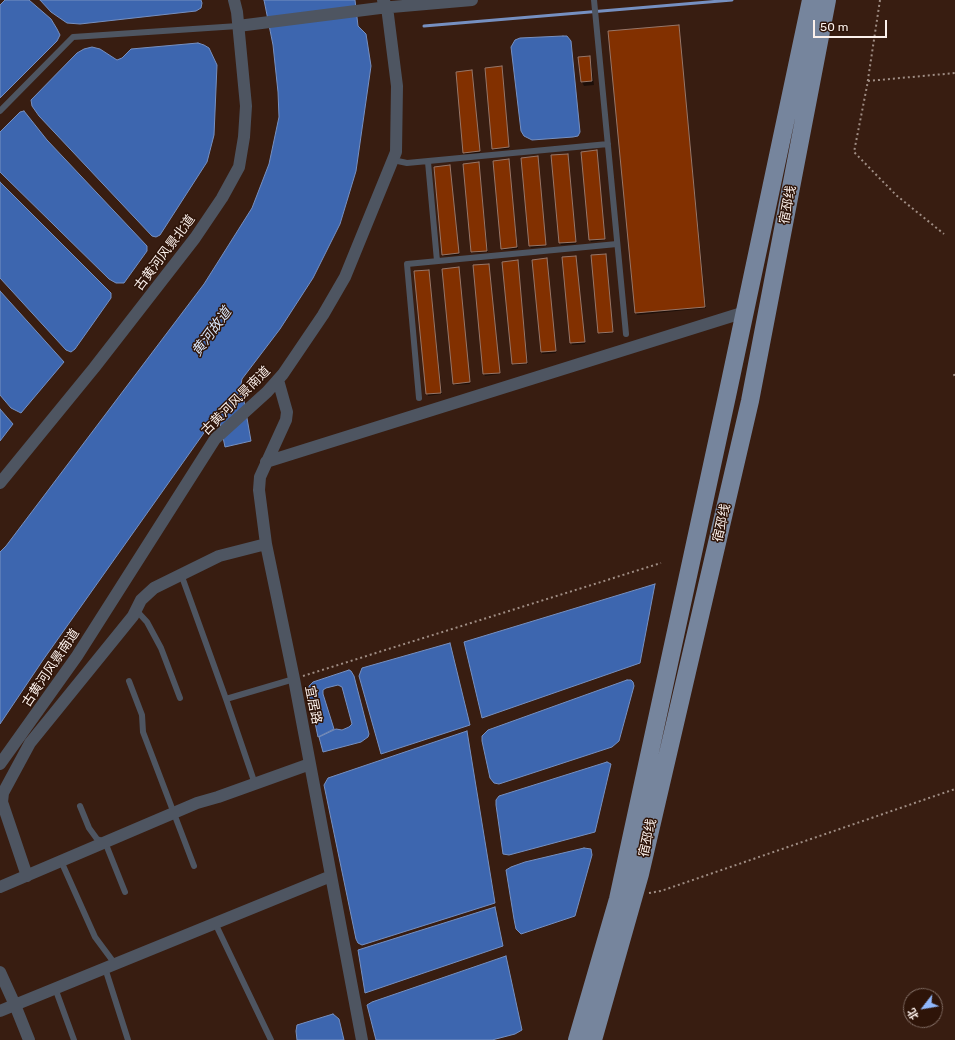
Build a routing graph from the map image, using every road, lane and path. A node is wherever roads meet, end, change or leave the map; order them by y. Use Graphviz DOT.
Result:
graph roads {
  1 [pos="234,0"];
  2 [pos="472,0"];
  3 [pos="594,0"];
  4 [pos="811,0"];
  5 [pos="827,0"];
  6 [pos="880,0"];
  7 [pos="383,5"];
  8 [pos="243,25"];
  9 [pos="955,73"];
  10 [pos="868,81"];
  11 [pos="0,111"];
  12 [pos="608,144"];
  13 [pos="393,160"];
  14 [pos="428,162"];
  15 [pos="944,234"];
  16 [pos="617,244"];
  17 [pos="437,261"];
  18 [pos="745,312"];
  19 [pos="626,334"];
  20 [pos="954,374"];
  21 [pos="955,378"];
  22 [pos="278,380"];
  23 [pos="419,398"];
  24 [pos="266,462"];
  25 [pos="0,483"];
  26 [pos="266,544"];
  27 [pos="661,563"];
  28 [pos="181,574"];
  29 [pos="136,610"];
  30 [pos="294,679"];
  31 [pos="129,681"];
  32 [pos="180,698"];
  33 [pos="226,699"];
  34 [pos="0,764"];
  35 [pos="310,764"];
  36 [pos="255,784"];
  37 [pos="955,789"];
  38 [pos="80,806"];
  39 [pos="174,813"];
  40 [pos="105,842"];
  41 [pos="61,861"];
  42 [pos="194,866"];
  43 [pos="27,876"];
  44 [pos="331,876"];
  45 [pos="0,887"];
  46 [pos="125,892"];
  47 [pos="634,895"];
  48 [pos="215,923"];
  49 [pos="110,966"];
  50 [pos="0,972"];
  51 [pos="55,988"];
  52 [pos="15,1004"];
  53 [pos="0,1011"];
  54 [pos="29,1040"];
  55 [pos="74,1040"];
  56 [pos="128,1040"];
  57 [pos="271,1040"];
  58 [pos="362,1040"];
  59 [pos="577,1040"];
  60 [pos="593,1040"];
  1 -- 8 [label="street, 古黄河风景北道"];
  2 -- 7 [label="street"];
  3 -- 12 [label="lane"];
  4 -- 18 [label="main road, 宿邳线"];
  5 -- 47 [label="main road, 宿邳线"];
  6 -- 10 [label="path"];
  7 -- 8 [label="street"];
  7 -- 13 [label="street, 古黄河风景南道"];
  8 -- 11 [label="lane"];
  8 -- 25 [label="street, 古黄河风景北道"];
  9 -- 10 [label="path"];
  10 -- 15 [label="path"];
  12 -- 14 [label="lane"];
  12 -- 16 [label="lane"];
  13 -- 14 [label="lane"];
  13 -- 22 [label="street, 古黄河风景南道"];
  14 -- 17 [label="lane"];
  16 -- 17 [label="lane"];
  16 -- 19 [label="lane"];
  17 -- 23 [label="lane"];
  18 -- 24 [label="street"];
  18 -- 59 [label="main road, 宿邳线"];
  20 -- 21 [label="path"];
  22 -- 24 [label="street, 宜居路"];
  22 -- 34 [label="street, 古黄河风景南道"];
  24 -- 26 [label="street, 宜居路"];
  26 -- 28 [label="street"];
  26 -- 30 [label="street, 宜居路"];
  27 -- 30 [label="path"];
  28 -- 29 [label="street"];
  28 -- 33 [label="lane"];
  29 -- 32 [label="lane"];
  29 -- 43 [label="street"];
  30 -- 33 [label="lane"];
  30 -- 35 [label="street, 宜居路"];
  31 -- 39 [label="lane"];
  33 -- 36 [label="lane"];
  35 -- 36 [label="street"];
  35 -- 44 [label="street, 宜居路"];
  36 -- 39 [label="street"];
  37 -- 47 [label="path"];
  38 -- 40 [label="lane"];
  39 -- 40 [label="street"];
  39 -- 42 [label="lane"];
  40 -- 41 [label="street"];
  40 -- 46 [label="lane"];
  41 -- 43 [label="street"];
  41 -- 49 [label="lane"];
  43 -- 45 [label="street"];
  44 -- 48 [label="street"];
  44 -- 58 [label="street, 宜居路"];
  47 -- 60 [label="main road, 宿邳线"];
  48 -- 49 [label="street"];
  48 -- 57 [label="lane"];
  49 -- 51 [label="street"];
  49 -- 56 [label="lane"];
  50 -- 52 [label="street"];
  51 -- 52 [label="street"];
  51 -- 55 [label="lane"];
  52 -- 53 [label="street"];
  52 -- 54 [label="street"];
}
